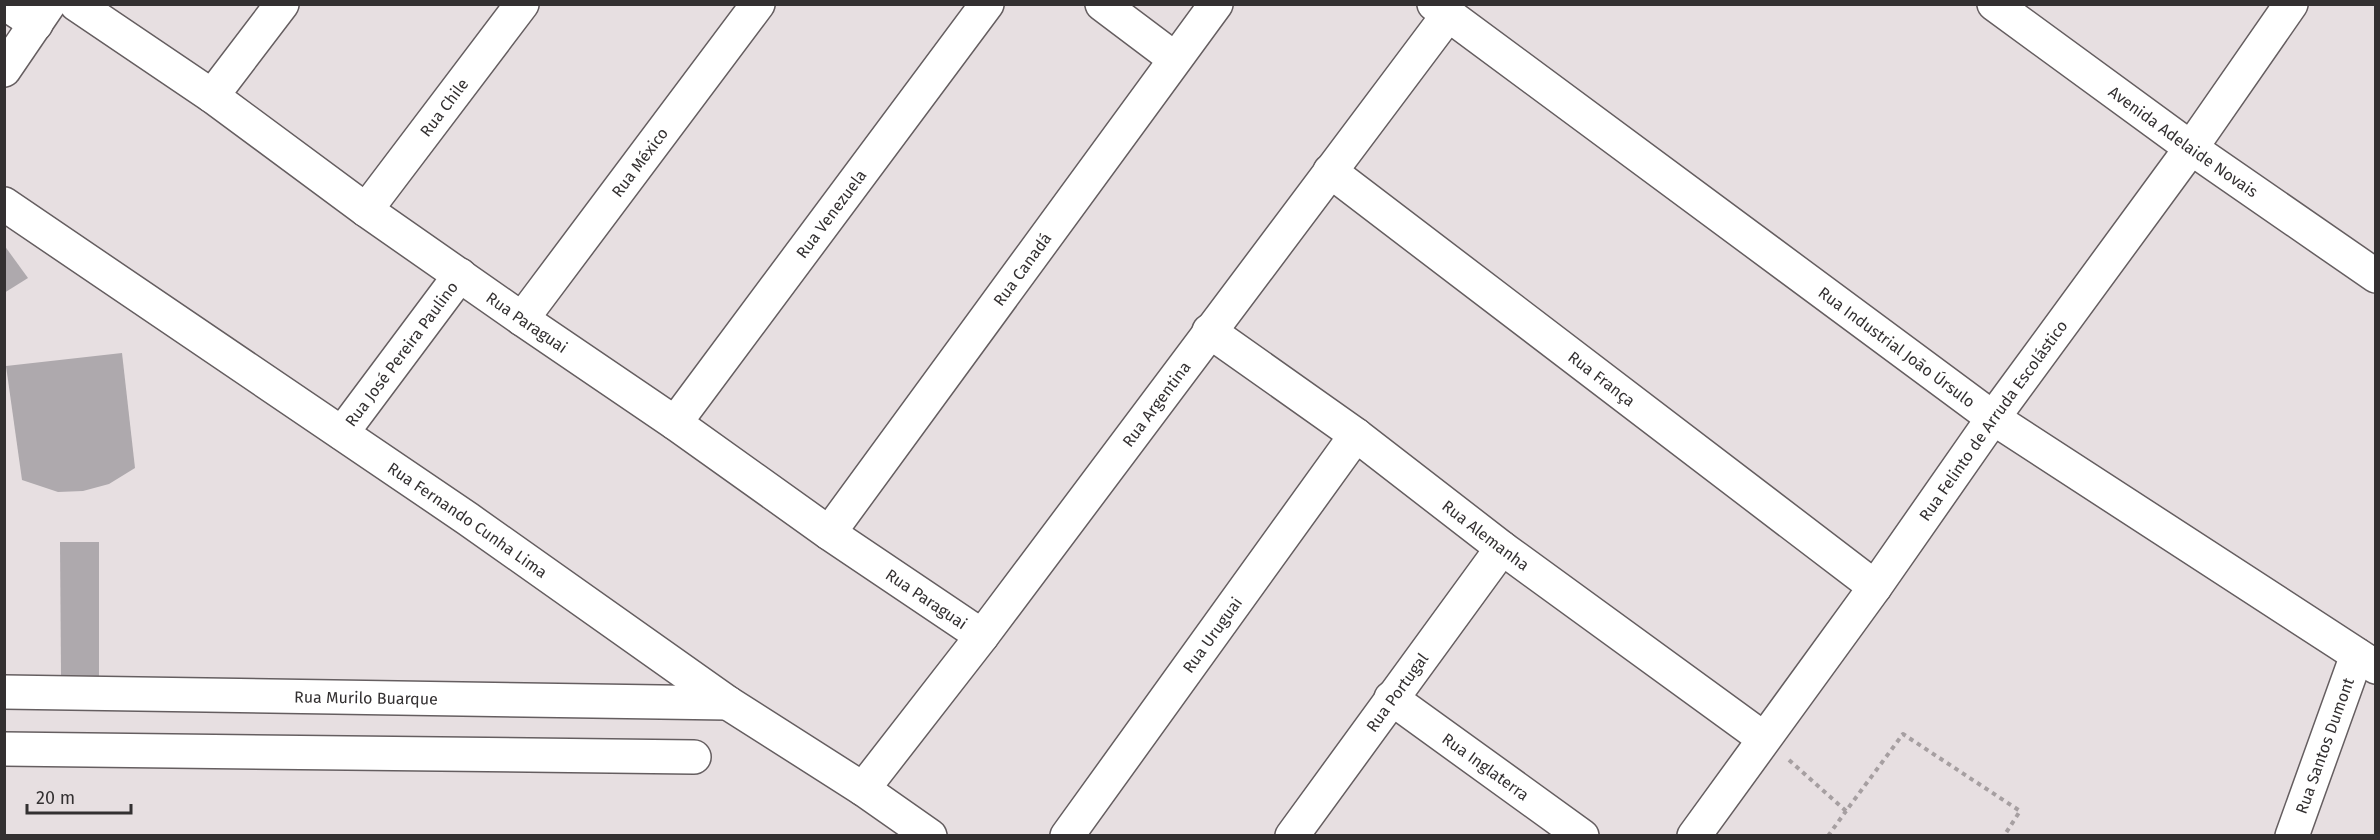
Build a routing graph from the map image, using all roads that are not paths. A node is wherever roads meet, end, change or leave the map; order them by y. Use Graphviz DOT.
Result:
graph roads {
  1 [pos="6,4"];
  2 [pos="76,4"];
  3 [pos="282,4"];
  4 [pos="522,4"];
  5 [pos="758,4"];
  6 [pos="987,4"];
  7 [pos="1102,4"];
  8 [pos="1216,4"];
  9 [pos="1994,4"];
  10 [pos="2291,4"];
  11 [pos="1441,10"];
  12 [pos="43,14"];
  13 [pos="1175,59"];
  14 [pos="4,70"];
  15 [pos="212,96"];
  16 [pos="2191,148"];
  17 [pos="1330,171"];
  18 [pos="4,204"];
  19 [pos="366,210"];
  20 [pos="460,275"];
  21 [pos="2376,276"];
  22 [pos="522,319"];
  23 [pos="1209,331"];
  24 [pos="1993,418"];
  25 [pos="675,423"];
  26 [pos="342,433"];
  27 [pos="1356,435"];
  28 [pos="829,533"];
  29 [pos="1502,548"];
  30 [pos="1875,587"];
  31 [pos="982,636"];
  32 [pos="2366,661"];
  33 [pos="4,692"];
  34 [pos="1391,698"];
  35 [pos="728,703"];
  36 [pos="1763,738"];
  37 [pos="4,749"];
  38 [pos="694,757"];
  39 [pos="863,789"];
  40 [pos="930,836"];
  41 [pos="1067,836"];
  42 [pos="1292,836"];
  43 [pos="1582,836"];
  44 [pos="1694,836"];
  45 [pos="2292,836"];
  1 -- 12 [label="street"];
  2 -- 15 [label="street, Rua Paraguai"];
  3 -- 15 [label="street"];
  4 -- 19 [label="street, Rua Chile"];
  5 -- 22 [label="street, Rua México"];
  6 -- 25 [label="street, Rua Venezuela"];
  7 -- 13 [label="street"];
  8 -- 13 [label="street, Rua Canadá"];
  9 -- 16 [label="street, Avenida Adelaide Novais"];
  10 -- 16 [label="street, Rua Felinto de Arruda Escolástico"];
  11 -- 17 [label="street, Rua Argentina"];
  11 -- 24 [label="street, Rua Industrial João Úrsulo"];
  12 -- 14 [label="street"];
  13 -- 28 [label="street, Rua Canadá"];
  15 -- 19 [label="street, Rua Paraguai"];
  16 -- 21 [label="street, Avenida Adelaide Novais"];
  16 -- 24 [label="street, Rua Felinto de Arruda Escolástico"];
  17 -- 23 [label="street, Rua Argentina"];
  17 -- 30 [label="street, Rua França"];
  18 -- 26 [label="street, Rua Fernando Cunha Lima"];
  19 -- 20 [label="street, Rua Paraguai"];
  20 -- 22 [label="street, Rua Paraguai"];
  20 -- 26 [label="street, Rua José Pereira Paulino"];
  22 -- 25 [label="street, Rua Paraguai"];
  23 -- 27 [label="street, Rua Alemanha"];
  23 -- 31 [label="street, Rua Argentina"];
  24 -- 30 [label="street, Rua Felinto de Arruda Escolástico"];
  24 -- 32 [label="street, Rua Industrial João Úrsulo"];
  25 -- 28 [label="street, Rua Paraguai"];
  26 -- 35 [label="street, Rua Fernando Cunha Lima"];
  27 -- 29 [label="street, Rua Alemanha"];
  27 -- 41 [label="street, Rua Uruguai"];
  28 -- 31 [label="street, Rua Paraguai"];
  29 -- 34 [label="street, Rua Portugal"];
  29 -- 36 [label="street, Rua Alemanha"];
  30 -- 36 [label="street, Rua Felinto de Arruda Escolástico"];
  31 -- 39 [label="street, Rua Argentina"];
  32 -- 45 [label="street, Rua Santos Dumont"];
  33 -- 35 [label="street, Rua Murilo Buarque"];
  34 -- 42 [label="street, Rua Portugal"];
  34 -- 43 [label="street, Rua Inglaterra"];
  35 -- 39 [label="street, Rua Fernando Cunha Lima"];
  36 -- 44 [label="street, Rua Felinto de Arruda Escolástico"];
  37 -- 38 [label="street"];
  39 -- 40 [label="street, Rua Fernando Cunha Lima"];
}
